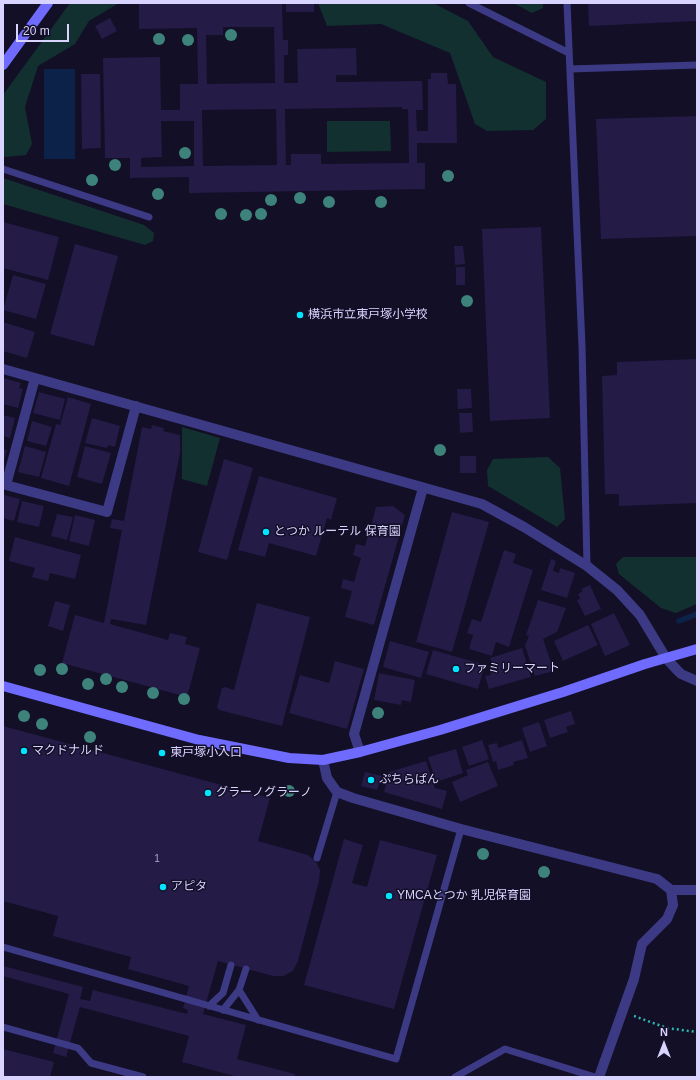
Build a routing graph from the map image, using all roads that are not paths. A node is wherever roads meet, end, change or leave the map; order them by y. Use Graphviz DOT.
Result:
graph roads {
  1 [pos="48,3"];
  2 [pos="469,3"];
  3 [pos="567,3"];
  4 [pos="569,53"];
  5 [pos="3,65"];
  6 [pos="697,65"];
  7 [pos="570,69"];
  8 [pos="3,169"];
  9 [pos="149,217"];
  10 [pos="3,369"];
  11 [pos="35,378"];
  12 [pos="136,406"];
  13 [pos="423,488"];
  14 [pos="586,566"];
  15 [pos="697,649"];
  16 [pos="666,658"];
  17 [pos="697,681"];
  18 [pos="3,686"];
  19 [pos="360,752"];
  20 [pos="323,760"];
  21 [pos="337,792"];
  22 [pos="461,829"];
  23 [pos="317,858"];
  24 [pos="671,890"];
  25 [pos="697,890"];
  26 [pos="3,947"];
  27 [pos="231,965"];
  28 [pos="246,969"];
  29 [pos="239,990"];
  30 [pos="209,1006"];
  31 [pos="223,1010"];
  32 [pos="258,1020"];
  33 [pos="3,1027"];
  34 [pos="143,1077"];
  35 [pos="455,1077"];
  36 [pos="595,1077"];
  37 [pos="599,1077"];
  1 -- 5 [label="street"];
  2 -- 4 [label="lane"];
  3 -- 4 [label="lane"];
  4 -- 7 [label="lane"];
  6 -- 7 [label="lane"];
  7 -- 14 [label="lane"];
  8 -- 9 [label="lane"];
  10 -- 11 [label="street"];
  11 -- 12 [label="street"];
  11 -- 12 [label="street"];
  12 -- 13 [label="street"];
  13 -- 14 [label="street"];
  13 -- 19 [label="street"];
  14 -- 16 [label="street"];
  15 -- 16 [label="street"];
  16 -- 17 [label="street"];
  16 -- 19 [label="street"];
  18 -- 20 [label="street"];
  19 -- 20 [label="street"];
  20 -- 21 [label="street"];
  21 -- 22 [label="street"];
  21 -- 23 [label="lane"];
  22 -- 24 [label="street"];
  22 -- 32 [label="lane"];
  24 -- 25 [label="street"];
  24 -- 37 [label="street"];
  26 -- 30 [label="lane"];
  27 -- 30 [label="lane"];
  28 -- 29 [label="lane"];
  29 -- 31 [label="lane"];
  29 -- 32 [label="lane"];
  30 -- 31 [label="lane"];
  31 -- 32 [label="lane"];
  33 -- 34 [label="lane"];
  35 -- 36 [label="lane"];
}
